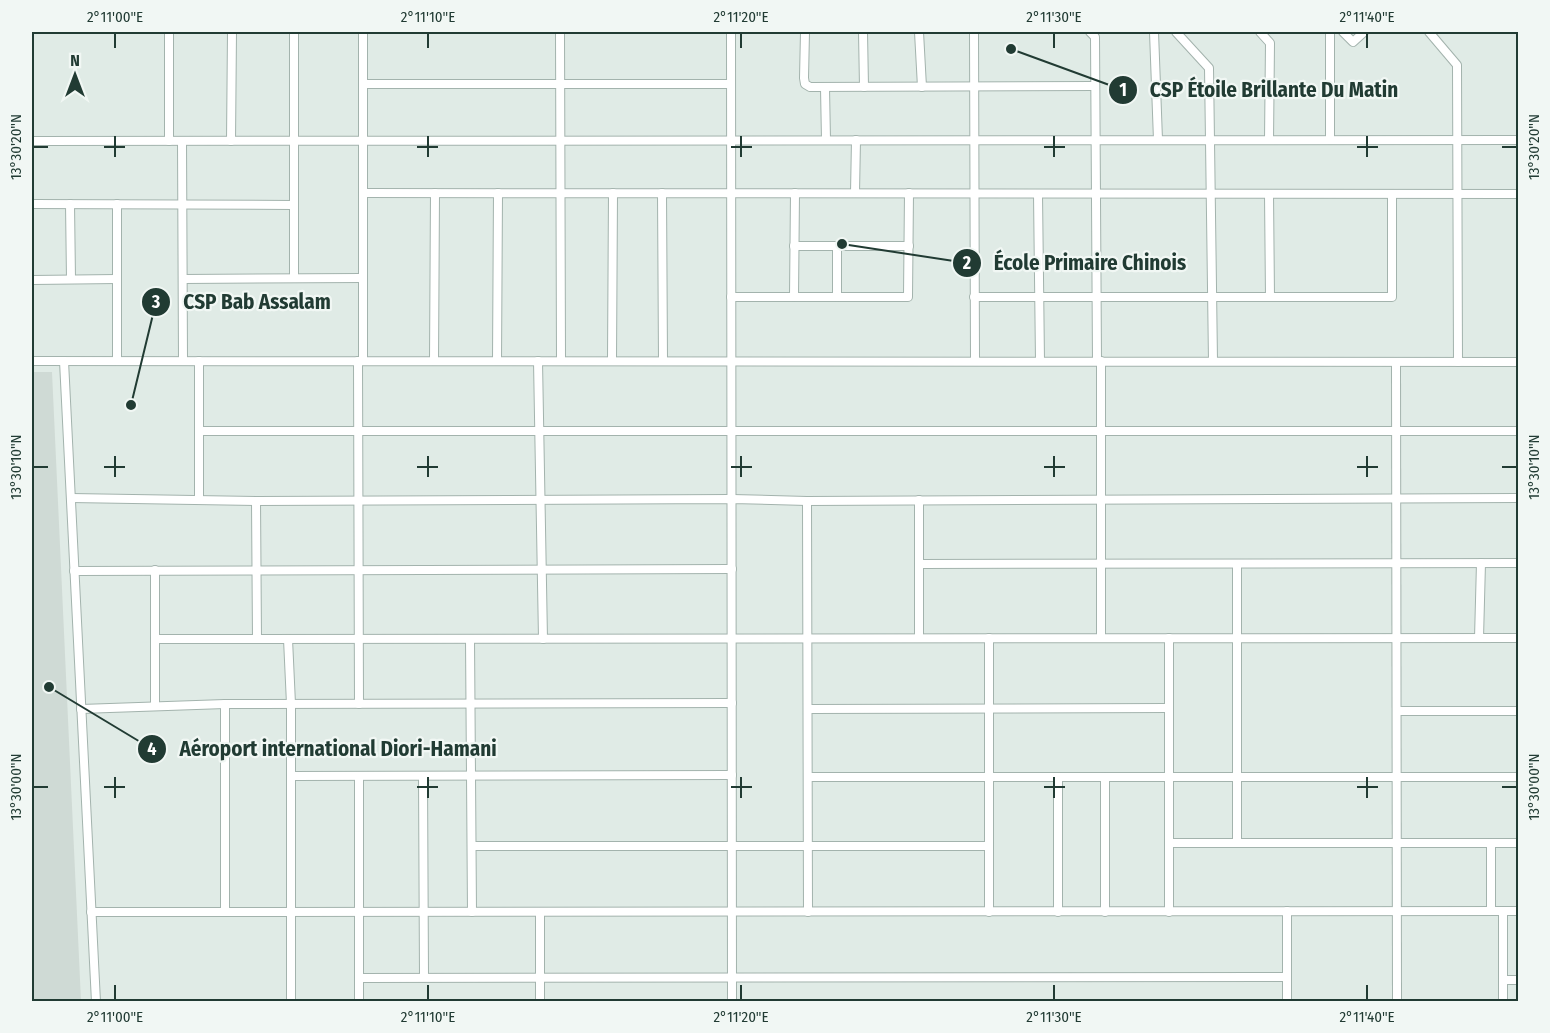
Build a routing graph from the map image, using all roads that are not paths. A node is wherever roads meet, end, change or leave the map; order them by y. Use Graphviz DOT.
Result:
graph roads {
  1 [pos="169,32"];
  2 [pos="232,32"];
  3 [pos="294,32"];
  4 [pos="363,32"];
  5 [pos="560,32"];
  6 [pos="731,32"];
  7 [pos="805,32"];
  8 [pos="863,32"];
  9 [pos="919,32"];
  10 [pos="974,32"];
  11 [pos="1090,32"];
  12 [pos="1154,32"];
  13 [pos="1176,32"];
  14 [pos="1260,32"];
  15 [pos="1330,32"];
  16 [pos="1343,32"];
  17 [pos="1364,32"];
  18 [pos="1429,32"];
  19 [pos="363,84"];
  20 [pos="560,84"];
  21 [pos="731,84"];
  22 [pos="1095,86"];
  23 [pos="864,87"];
  24 [pos="922,87"];
  25 [pos="974,87"];
  26 [pos="825,88"];
  27 [pos="363,140"];
  28 [pos="560,140"];
  29 [pos="731,140"];
  30 [pos="826,140"];
  31 [pos="856,140"];
  32 [pos="974,140"];
  33 [pos="1095,140"];
  34 [pos="1158,140"];
  35 [pos="1210,140"];
  36 [pos="1269,140"];
  37 [pos="1330,140"];
  38 [pos="1457,140"];
  39 [pos="1518,140"];
  40 [pos="32,141"];
  41 [pos="169,141"];
  42 [pos="182,141"];
  43 [pos="231,141"];
  44 [pos="294,141"];
  45 [pos="363,193"];
  46 [pos="435,193"];
  47 [pos="498,193"];
  48 [pos="560,193"];
  49 [pos="612,193"];
  50 [pos="662,193"];
  51 [pos="731,193"];
  52 [pos="795,194"];
  53 [pos="855,194"];
  54 [pos="909,194"];
  55 [pos="974,194"];
  56 [pos="1038,194"];
  57 [pos="1095,194"];
  58 [pos="1211,194"];
  59 [pos="1269,194"];
  60 [pos="1392,194"];
  61 [pos="1457,194"];
  62 [pos="1518,194"];
  63 [pos="32,204"];
  64 [pos="70,204"];
  65 [pos="117,204"];
  66 [pos="183,204"];
  67 [pos="294,205"];
  68 [pos="794,246"];
  69 [pos="837,246"];
  70 [pos="909,246"];
  71 [pos="294,278"];
  72 [pos="363,278"];
  73 [pos="71,279"];
  74 [pos="117,279"];
  75 [pos="183,279"];
  76 [pos="32,280"];
  77 [pos="731,297"];
  78 [pos="794,297"];
  79 [pos="837,297"];
  80 [pos="974,297"];
  81 [pos="1039,297"];
  82 [pos="1096,297"];
  83 [pos="1212,297"];
  84 [pos="1270,297"];
  85 [pos="434,360"];
  86 [pos="497,360"];
  87 [pos="561,360"];
  88 [pos="612,360"];
  89 [pos="663,360"];
  90 [pos="731,360"];
  91 [pos="32,361"];
  92 [pos="64,361"];
  93 [pos="117,361"];
  94 [pos="183,361"];
  95 [pos="199,361"];
  96 [pos="361,361"];
  97 [pos="538,361"];
  98 [pos="975,361"];
  99 [pos="1040,361"];
  100 [pos="1099,361"];
  101 [pos="1213,361"];
  102 [pos="1396,362"];
  103 [pos="1458,362"];
  104 [pos="1518,362"];
  105 [pos="1396,430"];
  106 [pos="1518,430"];
  107 [pos="358,431"];
  108 [pos="732,431"];
  109 [pos="1101,431"];
  110 [pos="199,432"];
  111 [pos="539,432"];
  112 [pos="71,498"];
  113 [pos="1101,498"];
  114 [pos="1396,498"];
  115 [pos="1518,498"];
  116 [pos="199,499"];
  117 [pos="540,499"];
  118 [pos="732,499"];
  119 [pos="358,500"];
  120 [pos="256,501"];
  121 [pos="807,501"];
  122 [pos="919,501"];
  123 [pos="1481,563"];
  124 [pos="1518,563"];
  125 [pos="919,564"];
  126 [pos="1101,564"];
  127 [pos="1237,564"];
  128 [pos="1396,564"];
  129 [pos="257,569"];
  130 [pos="358,569"];
  131 [pos="542,569"];
  132 [pos="732,569"];
  133 [pos="155,570"];
  134 [pos="74,571"];
  135 [pos="732,638"];
  136 [pos="808,638"];
  137 [pos="919,638"];
  138 [pos="989,638"];
  139 [pos="1101,638"];
  140 [pos="1169,638"];
  141 [pos="1237,638"];
  142 [pos="1396,638"];
  143 [pos="1479,638"];
  144 [pos="1518,638"];
  145 [pos="155,639"];
  146 [pos="257,639"];
  147 [pos="288,639"];
  148 [pos="358,639"];
  149 [pos="470,639"];
  150 [pos="543,639"];
  151 [pos="225,704"];
  152 [pos="291,704"];
  153 [pos="359,704"];
  154 [pos="471,704"];
  155 [pos="732,704"];
  156 [pos="155,706"];
  157 [pos="1169,708"];
  158 [pos="81,709"];
  159 [pos="808,709"];
  160 [pos="989,709"];
  161 [pos="1396,711"];
  162 [pos="1518,711"];
  163 [pos="732,775"];
  164 [pos="291,776"];
  165 [pos="359,776"];
  166 [pos="423,776"];
  167 [pos="472,776"];
  168 [pos="808,777"];
  169 [pos="989,777"];
  170 [pos="1058,777"];
  171 [pos="1105,777"];
  172 [pos="1169,777"];
  173 [pos="1237,777"];
  174 [pos="1397,777"];
  175 [pos="1518,777"];
  176 [pos="1169,843"];
  177 [pos="1237,843"];
  178 [pos="1397,843"];
  179 [pos="1491,843"];
  180 [pos="1518,843"];
  181 [pos="472,846"];
  182 [pos="732,846"];
  183 [pos="808,846"];
  184 [pos="989,846"];
  185 [pos="1287,911"];
  186 [pos="1397,911"];
  187 [pos="1491,911"];
  188 [pos="1503,911"];
  189 [pos="1518,911"];
  190 [pos="91,912"];
  191 [pos="225,912"];
  192 [pos="291,912"];
  193 [pos="359,912"];
  194 [pos="424,912"];
  195 [pos="472,912"];
  196 [pos="540,912"];
  197 [pos="732,912"];
  198 [pos="808,912"];
  199 [pos="989,912"];
  200 [pos="1058,912"];
  201 [pos="1106,912"];
  202 [pos="1169,912"];
  203 [pos="540,977"];
  204 [pos="732,977"];
  205 [pos="1287,977"];
  206 [pos="359,978"];
  207 [pos="424,978"];
  208 [pos="1503,980"];
  209 [pos="1518,980"];
  210 [pos="96,1002"];
  211 [pos="291,1002"];
  212 [pos="359,1002"];
  213 [pos="540,1002"];
  214 [pos="732,1002"];
  215 [pos="1287,1002"];
  216 [pos="1397,1002"];
  217 [pos="1503,1002"];
  1 -- 41 [label="street"];
  2 -- 43 [label="street"];
  3 -- 44 [label="street"];
  4 -- 19 [label="street"];
  5 -- 20 [label="street"];
  6 -- 21 [label="street"];
  7 -- 26 [label="street"];
  8 -- 23 [label="street"];
  9 -- 24 [label="street"];
  10 -- 25 [label="street"];
  11 -- 22 [label="street"];
  12 -- 34 [label="street"];
  13 -- 35 [label="street"];
  14 -- 36 [label="street"];
  15 -- 37 [label="street"];
  16 -- 17 [label="street"];
  18 -- 38 [label="street"];
  19 -- 20 [label="street"];
  19 -- 27 [label="street"];
  20 -- 21 [label="street"];
  20 -- 28 [label="street"];
  21 -- 29 [label="street"];
  22 -- 25 [label="street"];
  22 -- 33 [label="street"];
  23 -- 24 [label="street"];
  23 -- 26 [label="street"];
  24 -- 25 [label="street"];
  25 -- 32 [label="street"];
  26 -- 30 [label="street"];
  27 -- 28 [label="street"];
  27 -- 44 [label="street"];
  27 -- 45 [label="street"];
  28 -- 29 [label="street"];
  28 -- 48 [label="street"];
  29 -- 30 [label="street"];
  29 -- 51 [label="street"];
  30 -- 31 [label="street"];
  31 -- 32 [label="street"];
  31 -- 53 [label="street"];
  32 -- 33 [label="street"];
  32 -- 55 [label="street"];
  33 -- 34 [label="street"];
  33 -- 57 [label="street"];
  34 -- 35 [label="street"];
  35 -- 36 [label="street"];
  35 -- 58 [label="street"];
  36 -- 37 [label="street"];
  37 -- 38 [label="street"];
  38 -- 39 [label="street"];
  38 -- 61 [label="street"];
  40 -- 41 [label="street"];
  41 -- 42 [label="street"];
  42 -- 43 [label="street"];
  42 -- 66 [label="street"];
  43 -- 44 [label="street"];
  44 -- 67 [label="street"];
  45 -- 46 [label="street"];
  45 -- 72 [label="street"];
  46 -- 47 [label="street"];
  46 -- 85 [label="street"];
  47 -- 48 [label="street"];
  47 -- 86 [label="street"];
  48 -- 49 [label="street"];
  48 -- 87 [label="street"];
  49 -- 50 [label="street"];
  49 -- 88 [label="street"];
  50 -- 51 [label="street"];
  50 -- 89 [label="street"];
  51 -- 52 [label="street"];
  51 -- 77 [label="street"];
  52 -- 53 [label="street"];
  52 -- 68 [label="street"];
  53 -- 54 [label="street"];
  54 -- 55 [label="street"];
  54 -- 70 [label="street"];
  55 -- 56 [label="street"];
  55 -- 80 [label="street"];
  56 -- 57 [label="street"];
  56 -- 81 [label="street"];
  57 -- 58 [label="street"];
  57 -- 82 [label="street"];
  58 -- 59 [label="street"];
  58 -- 83 [label="street"];
  59 -- 60 [label="street"];
  59 -- 84 [label="street"];
  60 -- 61 [label="street"];
  60 -- 84 [label="street"];
  61 -- 62 [label="street"];
  61 -- 103 [label="street"];
  63 -- 64 [label="street"];
  64 -- 65 [label="street"];
  64 -- 73 [label="street"];
  65 -- 66 [label="street"];
  65 -- 74 [label="street"];
  66 -- 67 [label="street"];
  66 -- 75 [label="street"];
  67 -- 71 [label="street"];
  68 -- 69 [label="street"];
  68 -- 78 [label="street"];
  69 -- 70 [label="street"];
  69 -- 79 [label="street"];
  70 -- 79 [label="street"];
  71 -- 72 [label="street"];
  71 -- 75 [label="street"];
  72 -- 96 [label="street"];
  73 -- 74 [label="street"];
  73 -- 76 [label="street"];
  74 -- 93 [label="street"];
  75 -- 94 [label="street"];
  77 -- 78 [label="street"];
  77 -- 90 [label="street"];
  78 -- 79 [label="street"];
  80 -- 81 [label="street"];
  80 -- 98 [label="street"];
  81 -- 82 [label="street"];
  81 -- 99 [label="street"];
  82 -- 83 [label="street"];
  82 -- 100 [label="street"];
  83 -- 84 [label="street"];
  83 -- 101 [label="street"];
  85 -- 86 [label="street"];
  85 -- 96 [label="street"];
  86 -- 97 [label="street"];
  87 -- 88 [label="street"];
  87 -- 97 [label="street"];
  88 -- 89 [label="street"];
  89 -- 90 [label="street"];
  90 -- 98 [label="street"];
  90 -- 108 [label="street"];
  91 -- 92 [label="street"];
  92 -- 93 [label="street"];
  92 -- 112 [label="street"];
  93 -- 94 [label="street"];
  94 -- 95 [label="street"];
  95 -- 96 [label="street"];
  95 -- 110 [label="street"];
  96 -- 107 [label="street"];
  97 -- 111 [label="street"];
  98 -- 99 [label="street"];
  99 -- 100 [label="street"];
  100 -- 101 [label="street"];
  100 -- 109 [label="street"];
  101 -- 102 [label="street"];
  102 -- 103 [label="street"];
  102 -- 105 [label="street"];
  103 -- 104 [label="street"];
  105 -- 106 [label="street"];
  105 -- 109 [label="street"];
  105 -- 114 [label="street"];
  107 -- 110 [label="street"];
  107 -- 111 [label="street"];
  107 -- 119 [label="street"];
  108 -- 109 [label="street"];
  108 -- 111 [label="street"];
  108 -- 118 [label="street"];
  109 -- 113 [label="street"];
  110 -- 116 [label="street"];
  111 -- 117 [label="street"];
  112 -- 116 [label="street"];
  112 -- 134 [label="street"];
  113 -- 114 [label="street"];
  113 -- 122 [label="street"];
  113 -- 126 [label="street"];
  114 -- 115 [label="street"];
  114 -- 128 [label="street"];
  116 -- 120 [label="street"];
  117 -- 118 [label="street"];
  117 -- 119 [label="street"];
  117 -- 131 [label="street"];
  118 -- 121 [label="street"];
  118 -- 132 [label="street"];
  119 -- 120 [label="street"];
  119 -- 130 [label="street"];
  120 -- 129 [label="street"];
  121 -- 122 [label="street"];
  121 -- 136 [label="street"];
  122 -- 125 [label="street"];
  123 -- 124 [label="street"];
  123 -- 128 [label="street"];
  123 -- 143 [label="street"];
  125 -- 126 [label="street"];
  125 -- 137 [label="street"];
  126 -- 127 [label="street"];
  126 -- 139 [label="street"];
  127 -- 128 [label="street"];
  127 -- 141 [label="street"];
  128 -- 142 [label="street"];
  129 -- 130 [label="street"];
  129 -- 133 [label="street"];
  129 -- 146 [label="street"];
  130 -- 131 [label="street"];
  130 -- 148 [label="street"];
  131 -- 132 [label="street"];
  131 -- 150 [label="street"];
  132 -- 135 [label="street"];
  133 -- 134 [label="street"];
  133 -- 145 [label="street"];
  134 -- 158 [label="street"];
  135 -- 136 [label="street"];
  135 -- 150 [label="street"];
  135 -- 155 [label="street"];
  136 -- 137 [label="street"];
  136 -- 159 [label="street"];
  137 -- 138 [label="street"];
  138 -- 139 [label="street"];
  138 -- 160 [label="street"];
  139 -- 140 [label="street"];
  140 -- 141 [label="street"];
  140 -- 157 [label="street"];
  141 -- 142 [label="street"];
  141 -- 173 [label="street"];
  142 -- 143 [label="street"];
  142 -- 161 [label="street"];
  143 -- 144 [label="street"];
  145 -- 146 [label="street"];
  145 -- 156 [label="street"];
  146 -- 147 [label="street"];
  147 -- 148 [label="street"];
  147 -- 152 [label="street"];
  148 -- 149 [label="street"];
  148 -- 153 [label="street"];
  149 -- 150 [label="street"];
  149 -- 154 [label="street"];
  151 -- 152 [label="street"];
  151 -- 156 [label="street"];
  151 -- 191 [label="street"];
  152 -- 153 [label="street"];
  152 -- 164 [label="street"];
  153 -- 154 [label="street"];
  154 -- 155 [label="street"];
  154 -- 167 [label="street"];
  155 -- 163 [label="street"];
  156 -- 158 [label="street"];
  157 -- 160 [label="street"];
  157 -- 172 [label="street"];
  158 -- 190 [label="street"];
  159 -- 160 [label="street"];
  159 -- 168 [label="street"];
  160 -- 169 [label="street"];
  161 -- 162 [label="street"];
  161 -- 174 [label="street"];
  163 -- 167 [label="street"];
  163 -- 182 [label="street"];
  164 -- 165 [label="street"];
  164 -- 192 [label="street"];
  165 -- 166 [label="street"];
  165 -- 193 [label="street"];
  166 -- 167 [label="street"];
  166 -- 194 [label="street"];
  167 -- 181 [label="street"];
  168 -- 169 [label="street"];
  168 -- 183 [label="street"];
  169 -- 170 [label="street"];
  169 -- 184 [label="street"];
  170 -- 171 [label="street"];
  170 -- 200 [label="street"];
  171 -- 172 [label="street"];
  171 -- 201 [label="street"];
  172 -- 173 [label="street"];
  172 -- 176 [label="street"];
  173 -- 174 [label="street"];
  173 -- 177 [label="street"];
  174 -- 175 [label="street"];
  174 -- 178 [label="street"];
  176 -- 177 [label="street"];
  176 -- 202 [label="street"];
  177 -- 178 [label="street"];
  178 -- 179 [label="street"];
  178 -- 186 [label="street"];
  179 -- 180 [label="street"];
  179 -- 187 [label="street"];
  181 -- 182 [label="street"];
  181 -- 195 [label="street"];
  182 -- 183 [label="street"];
  182 -- 197 [label="street"];
  183 -- 184 [label="street"];
  183 -- 198 [label="street"];
  184 -- 199 [label="street"];
  185 -- 186 [label="street"];
  185 -- 202 [label="street"];
  185 -- 205 [label="street"];
  186 -- 187 [label="street"];
  186 -- 216 [label="street"];
  187 -- 188 [label="street"];
  188 -- 189 [label="street"];
  188 -- 208 [label="street"];
  190 -- 191 [label="street"];
  190 -- 210 [label="street"];
  191 -- 192 [label="street"];
  192 -- 193 [label="street"];
  192 -- 211 [label="street"];
  193 -- 194 [label="street"];
  193 -- 206 [label="street"];
  194 -- 195 [label="street"];
  194 -- 207 [label="street"];
  195 -- 196 [label="street"];
  196 -- 197 [label="street"];
  196 -- 203 [label="street"];
  197 -- 198 [label="street"];
  197 -- 204 [label="street"];
  198 -- 199 [label="street"];
  199 -- 200 [label="street"];
  200 -- 201 [label="street"];
  201 -- 202 [label="street"];
  203 -- 204 [label="street"];
  203 -- 207 [label="street"];
  203 -- 213 [label="street"];
  204 -- 205 [label="street"];
  204 -- 214 [label="street"];
  205 -- 215 [label="street"];
  206 -- 207 [label="street"];
  206 -- 212 [label="street"];
  208 -- 209 [label="street"];
  208 -- 217 [label="street"];
}
